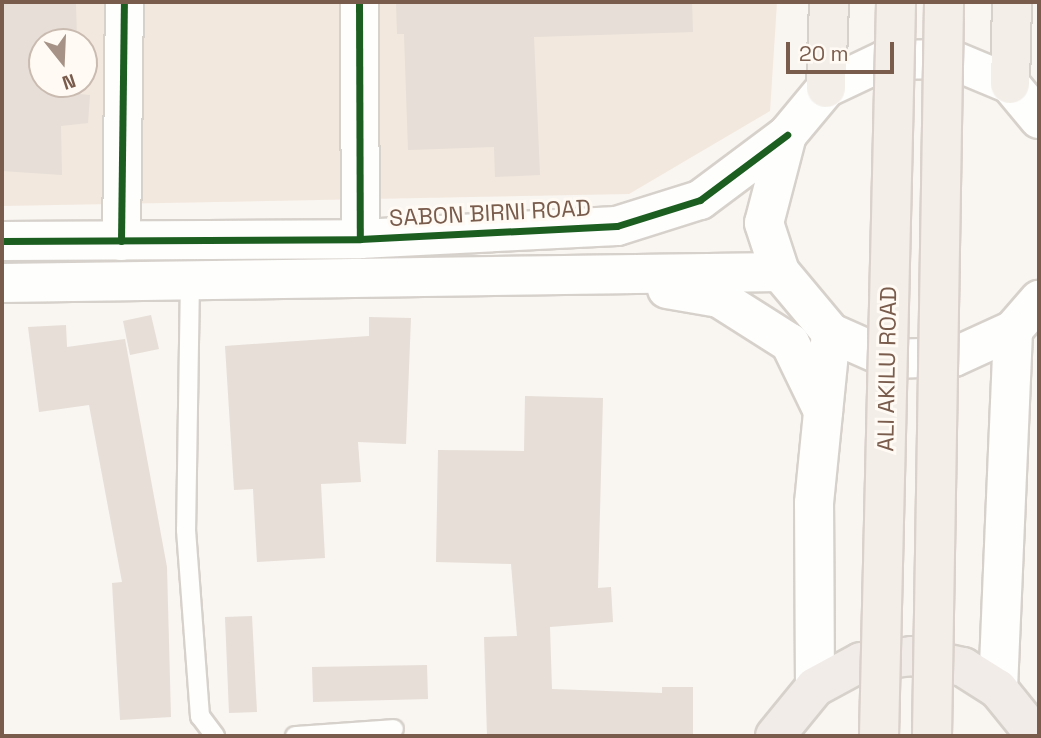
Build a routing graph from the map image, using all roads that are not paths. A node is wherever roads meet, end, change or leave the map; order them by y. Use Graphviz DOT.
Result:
graph roads {
  1 [pos="124,2"];
  2 [pos="359,2"];
  3 [pos="829,2"];
  4 [pos="896,2"];
  5 [pos="944,2"];
  6 [pos="1012,2"];
  7 [pos="1010,84"];
  8 [pos="826,88"];
  9 [pos="1039,119"];
  10 [pos="787,135"];
  11 [pos="360,239"];
  12 [pos="2,241"];
  13 [pos="121,241"];
  14 [pos="780,272"];
  15 [pos="586,274"];
  16 [pos="190,280"];
  17 [pos="2,283"];
  18 [pos="1039,300"];
  19 [pos="1013,330"];
  20 [pos="831,333"];
  21 [pos="823,411"];
  22 [pos="815,687"];
  23 [pos="998,689"];
  24 [pos="394,729"];
  25 [pos="1037,735"];
  26 [pos="215,736"];
  27 [pos="295,736"];
  28 [pos="775,736"];
  29 [pos="879,736"];
  30 [pos="932,736"];
  1 -- 13 [label="street"];
  2 -- 11 [label="street"];
  3 -- 8 [label="main road"];
  4 -- 29 [label="main road, ALI AKILU ROAD, bridge"];
  5 -- 30 [label="main road, bridge"];
  6 -- 7 [label="main road"];
  7 -- 8 [label="street"];
  7 -- 9 [label="street"];
  8 -- 10 [label="street"];
  10 -- 11 [label="street, SABON BIRNI ROAD"];
  10 -- 14 [label="street"];
  11 -- 13 [label="street, SABON BIRNI ROAD"];
  12 -- 13 [label="street, SABON BIRNI ROAD"];
  14 -- 15 [label="street"];
  14 -- 20 [label="street"];
  15 -- 16 [label="street"];
  15 -- 21 [label="street"];
  16 -- 17 [label="street"];
  16 -- 26 [label="lane"];
  18 -- 19 [label="street"];
  19 -- 20 [label="street"];
  19 -- 23 [label="street"];
  20 -- 21 [label="street"];
  21 -- 22 [label="street"];
  22 -- 23 [label="highway"];
  22 -- 28 [label="highway"];
  23 -- 25 [label="highway"];
  24 -- 27 [label="lane"];
}
